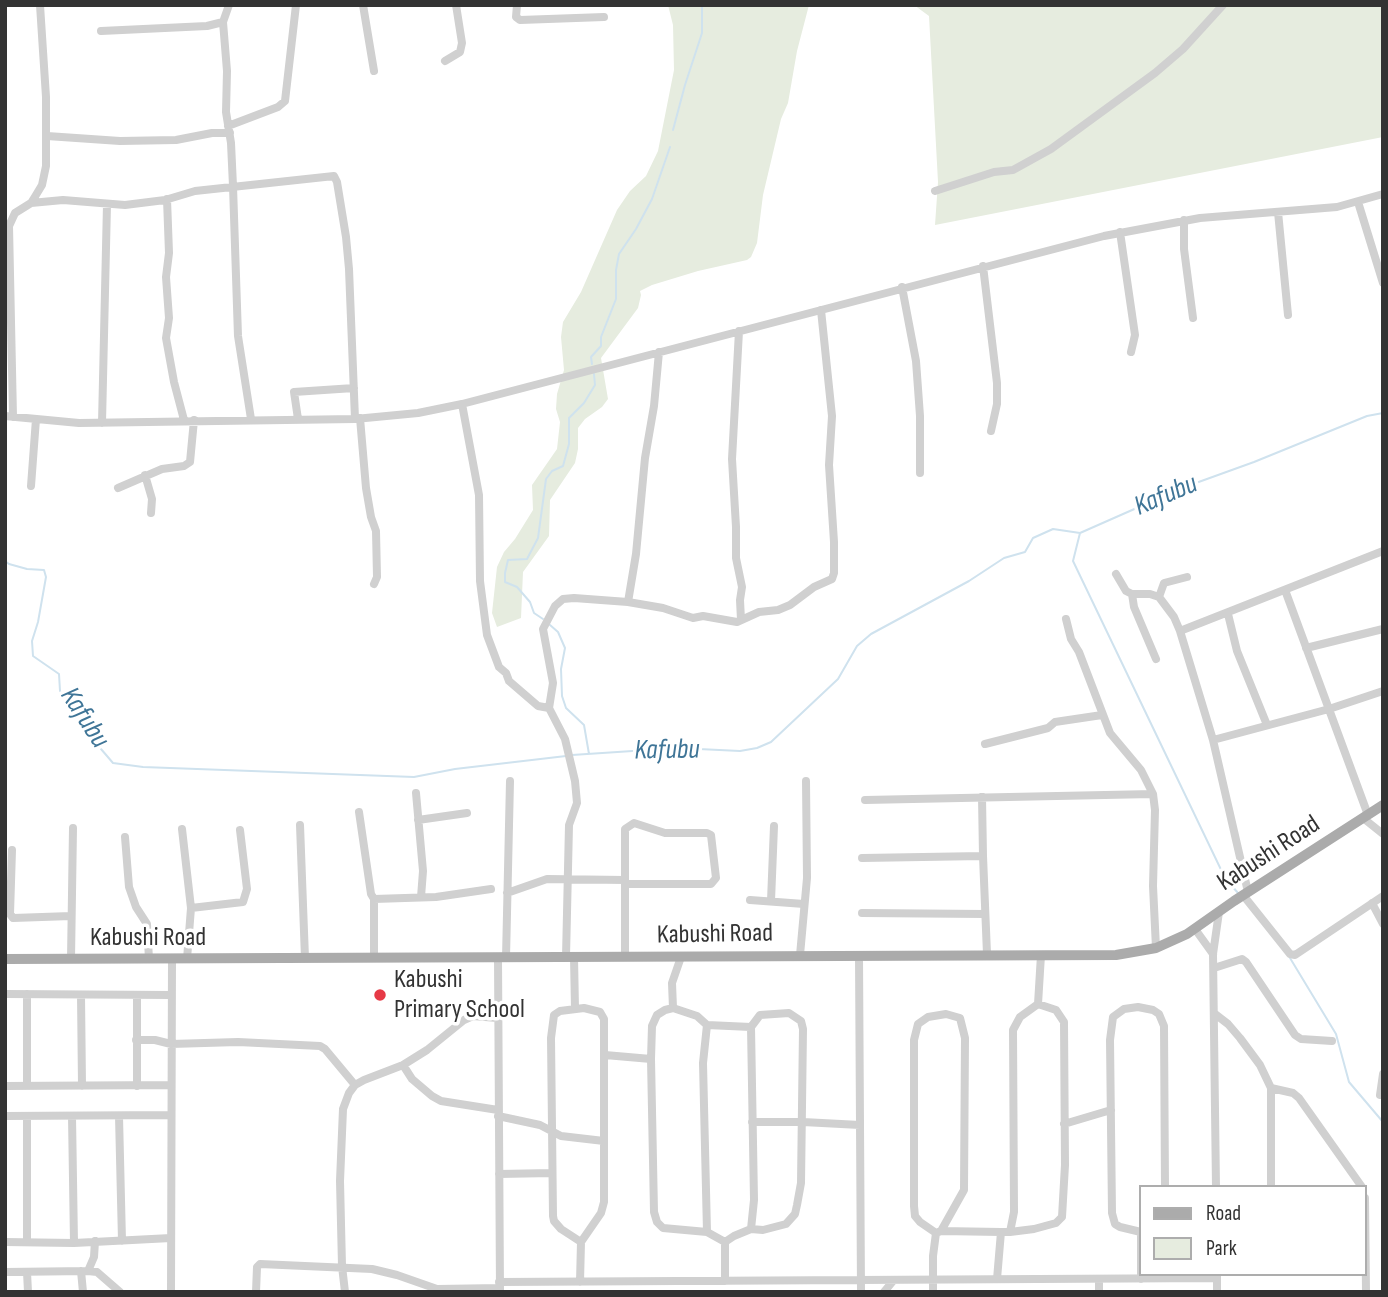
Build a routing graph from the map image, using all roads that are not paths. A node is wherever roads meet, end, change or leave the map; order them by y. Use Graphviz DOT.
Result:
graph roads {
  1 [pos="40,5"];
  2 [pos="229,5"];
  3 [pos="296,5"];
  4 [pos="363,5"];
  5 [pos="456,5"];
  6 [pos="517,5"];
  7 [pos="1223,5"];
  8 [pos="604,18"];
  9 [pos="223,22"];
  10 [pos="101,31"];
  11 [pos="445,61"];
  12 [pos="374,71"];
  13 [pos="229,129"];
  14 [pos="47,136"];
  15 [pos="233,186"];
  16 [pos="935,191"];
  17 [pos="1383,194"];
  18 [pos="167,199"];
  19 [pos="1358,202"];
  20 [pos="31,203"];
  21 [pos="107,204"];
  22 [pos="1278,212"];
  23 [pos="1184,220"];
  24 [pos="1120,232"];
  25 [pos="983,266"];
  26 [pos="1383,284"];
  27 [pos="902,287"];
  28 [pos="821,310"];
  29 [pos="1288,315"];
  30 [pos="1193,318"];
  31 [pos="739,331"];
  32 [pos="659,352"];
  33 [pos="1131,352"];
  34 [pos="354,388"];
  35 [pos="462,404"];
  36 [pos="9,416"];
  37 [pos="36,419"];
  38 [pos="251,419"];
  39 [pos="298,419"];
  40 [pos="357,419"];
  41 [pos="184,420"];
  42 [pos="194,420"];
  43 [pos="102,423"];
  44 [pos="991,431"];
  45 [pos="920,473"];
  46 [pos="145,475"];
  47 [pos="31,486"];
  48 [pos="118,488"];
  49 [pos="151,513"];
  50 [pos="1383,551"];
  51 [pos="1116,575"];
  52 [pos="1187,577"];
  53 [pos="374,584"];
  54 [pos="1285,590"];
  55 [pos="1132,594"];
  56 [pos="1159,597"];
  57 [pos="628,602"];
  58 [pos="1228,614"];
  59 [pos="1066,619"];
  60 [pos="741,620"];
  61 [pos="1383,629"];
  62 [pos="1180,631"];
  63 [pos="1306,648"];
  64 [pos="1156,659"];
  65 [pos="1383,691"];
  66 [pos="549,708"];
  67 [pos="1329,709"];
  68 [pos="1102,715"];
  69 [pos="1267,725"];
  70 [pos="1213,740"];
  71 [pos="985,744"];
  72 [pos="806,781"];
  73 [pos="510,782"];
  74 [pos="416,793"];
  75 [pos="1153,794"];
  76 [pos="982,797"];
  77 [pos="865,800"];
  78 [pos="1383,805"];
  79 [pos="359,812"];
  80 [pos="467,813"];
  81 [pos="1365,816"];
  82 [pos="418,820"];
  83 [pos="300,825"];
  84 [pos="774,826"];
  85 [pos="72,828"];
  86 [pos="182,830"];
  87 [pos="240,830"];
  88 [pos="1383,834"];
  89 [pos="125,837"];
  90 [pos="12,850"];
  91 [pos="983,856"];
  92 [pos="862,858"];
  93 [pos="568,877"];
  94 [pos="625,882"];
  95 [pos="491,889"];
  96 [pos="507,894"];
  97 [pos="1242,896"];
  98 [pos="1383,896"];
  99 [pos="421,897"];
  100 [pos="374,900"];
  101 [pos="750,900"];
  102 [pos="771,901"];
  103 [pos="1371,903"];
  104 [pos="804,904"];
  105 [pos="191,908"];
  106 [pos="1219,912"];
  107 [pos="862,914"];
  108 [pos="985,914"];
  109 [pos="71,916"];
  110 [pos="1383,924"];
  111 [pos="1195,929"];
  112 [pos="1156,948"];
  113 [pos="987,954"];
  114 [pos="1213,954"];
  115 [pos="800,955"];
  116 [pos="1041,955"];
  117 [pos="859,956"];
  118 [pos="374,957"];
  119 [pos="570,957"];
  120 [pos="625,957"];
  121 [pos="681,957"];
  122 [pos="304,958"];
  123 [pos="502,958"];
  124 [pos="5,959"];
  125 [pos="71,959"];
  126 [pos="149,959"];
  127 [pos="172,959"];
  128 [pos="187,959"];
  129 [pos="1214,968"];
  130 [pos="5,994"];
  131 [pos="27,994"];
  132 [pos="81,995"];
  133 [pos="137,995"];
  134 [pos="172,995"];
  135 [pos="1038,1004"];
  136 [pos="673,1008"];
  137 [pos="575,1009"];
  138 [pos="1215,1014"];
  139 [pos="497,1018"];
  140 [pos="707,1025"];
  141 [pos="751,1027"];
  142 [pos="136,1040"];
  143 [pos="1332,1041"];
  144 [pos="172,1044"];
  145 [pos="605,1055"];
  146 [pos="651,1059"];
  147 [pos="403,1065"];
  148 [pos="1383,1074"];
  149 [pos="171,1085"];
  150 [pos="355,1085"];
  151 [pos="5,1086"];
  152 [pos="27,1086"];
  153 [pos="82,1086"];
  154 [pos="137,1086"];
  155 [pos="1270,1088"];
  156 [pos="1380,1095"];
  157 [pos="1111,1110"];
  158 [pos="498,1113"];
  159 [pos="171,1115"];
  160 [pos="5,1116"];
  161 [pos="72,1116"];
  162 [pos="119,1116"];
  163 [pos="27,1117"];
  164 [pos="752,1122"];
  165 [pos="803,1122"];
  166 [pos="1064,1124"];
  167 [pos="860,1125"];
  168 [pos="551,1132"];
  169 [pos="604,1141"];
  170 [pos="552,1173"];
  171 [pos="499,1174"];
  172 [pos="1165,1185"];
  173 [pos="1216,1185"];
  174 [pos="1271,1185"];
  175 [pos="1362,1185"];
  176 [pos="751,1229"];
  177 [pos="707,1232"];
  178 [pos="938,1232"];
  179 [pos="1005,1232"];
  180 [pos="1140,1232"];
  181 [pos="171,1238"];
  182 [pos="94,1241"];
  183 [pos="122,1241"];
  184 [pos="5,1242"];
  185 [pos="27,1242"];
  186 [pos="74,1242"];
  187 [pos="581,1242"];
  188 [pos="725,1242"];
  189 [pos="342,1266"];
  190 [pos="85,1271"];
  191 [pos="5,1272"];
  192 [pos="27,1272"];
  193 [pos="1217,1276"];
  194 [pos="997,1279"];
  195 [pos="1099,1279"];
  196 [pos="1141,1279"];
  197 [pos="893,1280"];
  198 [pos="933,1280"];
  199 [pos="1051,1280"];
  200 [pos="725,1281"];
  201 [pos="789,1281"];
  202 [pos="861,1281"];
  203 [pos="580,1282"];
  204 [pos="500,1287"];
  205 [pos="569,1287"];
  206 [pos="27,1292"];
  207 [pos="83,1292"];
  208 [pos="120,1292"];
  209 [pos="171,1292"];
  210 [pos="256,1292"];
  211 [pos="345,1292"];
  212 [pos="789,1292"];
  213 [pos="861,1292"];
  214 [pos="884,1292"];
  215 [pos="933,1292"];
  216 [pos="1050,1292"];
  217 [pos="1099,1292"];
  218 [pos="1217,1292"];
  1 -- 14 [label="street"];
  2 -- 9 [label="street"];
  3 -- 13 [label="street"];
  4 -- 12 [label="street"];
  5 -- 11 [label="street"];
  6 -- 8 [label="street"];
  7 -- 16 [label="street"];
  9 -- 10 [label="street"];
  9 -- 13 [label="street"];
  13 -- 14 [label="street"];
  13 -- 15 [label="street"];
  14 -- 20 [label="street"];
  15 -- 18 [label="street"];
  15 -- 34 [label="street"];
  15 -- 38 [label="street"];
  17 -- 19 [label="street"];
  18 -- 21 [label="street"];
  18 -- 41 [label="street"];
  19 -- 22 [label="street"];
  19 -- 26 [label="street"];
  20 -- 21 [label="street"];
  20 -- 36 [label="street"];
  21 -- 43 [label="street"];
  22 -- 23 [label="street"];
  22 -- 29 [label="street"];
  23 -- 24 [label="street"];
  23 -- 30 [label="street"];
  24 -- 25 [label="street"];
  24 -- 33 [label="street"];
  25 -- 27 [label="street"];
  25 -- 44 [label="street"];
  27 -- 28 [label="street"];
  27 -- 45 [label="street"];
  28 -- 31 [label="street"];
  28 -- 60 [label="street"];
  31 -- 32 [label="street"];
  31 -- 60 [label="street"];
  32 -- 35 [label="street"];
  32 -- 57 [label="street"];
  34 -- 39 [label="street"];
  34 -- 40 [label="street"];
  35 -- 40 [label="street"];
  35 -- 66 [label="street"];
  36 -- 37 [label="street"];
  37 -- 43 [label="street"];
  37 -- 47 [label="street"];
  38 -- 39 [label="street"];
  38 -- 42 [label="street"];
  39 -- 40 [label="street"];
  40 -- 53 [label="street"];
  41 -- 42 [label="street"];
  41 -- 43 [label="street"];
  42 -- 46 [label="street"];
  46 -- 48 [label="street"];
  46 -- 49 [label="street"];
  50 -- 54 [label="street"];
  51 -- 55 [label="street"];
  52 -- 56 [label="street"];
  54 -- 58 [label="street"];
  54 -- 63 [label="street"];
  55 -- 56 [label="street"];
  55 -- 64 [label="street"];
  56 -- 62 [label="street"];
  57 -- 60 [label="street"];
  57 -- 66 [label="street"];
  58 -- 62 [label="street"];
  58 -- 69 [label="street"];
  59 -- 68 [label="street"];
  61 -- 63 [label="street"];
  62 -- 70 [label="street"];
  63 -- 67 [label="street"];
  65 -- 67 [label="street"];
  66 -- 93 [label="street"];
  67 -- 69 [label="street"];
  67 -- 81 [label="street"];
  68 -- 71 [label="street"];
  68 -- 75 [label="street"];
  69 -- 70 [label="street"];
  70 -- 97 [label="street"];
  72 -- 104 [label="street"];
  73 -- 96 [label="street"];
  74 -- 82 [label="street"];
  75 -- 76 [label="street"];
  75 -- 112 [label="street"];
  76 -- 77 [label="street"];
  76 -- 91 [label="street"];
  78 -- 81 [label="main road, Kabushi Road"];
  79 -- 100 [label="street"];
  80 -- 82 [label="street"];
  81 -- 88 [label="street"];
  81 -- 97 [label="main road, Kabushi Road"];
  82 -- 99 [label="street"];
  83 -- 122 [label="street"];
  84 -- 102 [label="street"];
  85 -- 109 [label="street"];
  86 -- 105 [label="street"];
  87 -- 105 [label="street"];
  89 -- 126 [label="street"];
  90 -- 109 [label="street"];
  91 -- 92 [label="street"];
  91 -- 108 [label="street"];
  93 -- 94 [label="street"];
  93 -- 96 [label="street"];
  93 -- 119 [label="street"];
  94 -- 94 [label="street"];
  94 -- 120 [label="street"];
  95 -- 99 [label="street"];
  96 -- 123 [label="street"];
  97 -- 103 [label="street"];
  97 -- 106 [label="main road, Kabushi Road"];
  98 -- 103 [label="street"];
  99 -- 100 [label="street"];
  100 -- 118 [label="street"];
  101 -- 102 [label="street"];
  102 -- 104 [label="street"];
  103 -- 110 [label="street"];
  104 -- 115 [label="street"];
  105 -- 128 [label="street"];
  106 -- 111 [label="main road, Kabushi Road"];
  106 -- 114 [label="street"];
  107 -- 108 [label="street"];
  108 -- 113 [label="street"];
  109 -- 125 [label="street"];
  111 -- 112 [label="main road, Kabushi Road"];
  111 -- 114 [label="street"];
  112 -- 116 [label="main road, Kabushi Road"];
  113 -- 116 [label="main road, Kabushi Road"];
  113 -- 117 [label="main road, Kabushi Road"];
  114 -- 129 [label="street"];
  115 -- 117 [label="main road, Kabushi Road"];
  115 -- 121 [label="main road, Kabushi Road"];
  116 -- 135 [label="street"];
  117 -- 167 [label="street"];
  118 -- 122 [label="main road, Kabushi Road"];
  118 -- 123 [label="main road, Kabushi Road"];
  119 -- 120 [label="main road, Kabushi Road"];
  119 -- 123 [label="main road, Kabushi Road"];
  119 -- 137 [label="street"];
  120 -- 121 [label="main road, Kabushi Road"];
  121 -- 136 [label="street"];
  122 -- 128 [label="main road, Kabushi Road"];
  123 -- 139 [label="street"];
  124 -- 125 [label="main road, Kabushi Road"];
  125 -- 126 [label="main road, Kabushi Road"];
  126 -- 127 [label="main road, Kabushi Road"];
  127 -- 128 [label="main road, Kabushi Road"];
  127 -- 134 [label="street"];
  129 -- 138 [label="street"];
  129 -- 143 [label="street"];
  130 -- 131 [label="street"];
  131 -- 132 [label="street"];
  131 -- 152 [label="street"];
  132 -- 133 [label="street"];
  132 -- 153 [label="street"];
  133 -- 134 [label="street"];
  133 -- 142 [label="street"];
  134 -- 144 [label="street"];
  135 -- 166 [label="street"];
  135 -- 179 [label="street"];
  136 -- 140 [label="street"];
  136 -- 146 [label="street"];
  137 -- 145 [label="street"];
  137 -- 168 [label="street"];
  138 -- 155 [label="street"];
  138 -- 173 [label="street"];
  139 -- 147 [label="street"];
  139 -- 158 [label="street"];
  140 -- 141 [label="street"];
  140 -- 177 [label="street"];
  141 -- 164 [label="street"];
  141 -- 165 [label="street"];
  142 -- 144 [label="street"];
  142 -- 154 [label="street"];
  144 -- 149 [label="street"];
  144 -- 150 [label="street"];
  145 -- 146 [label="street"];
  145 -- 169 [label="street"];
  146 -- 177 [label="street"];
  147 -- 150 [label="street"];
  147 -- 158 [label="street"];
  148 -- 156 [label="street"];
  149 -- 154 [label="street"];
  149 -- 159 [label="street"];
  150 -- 189 [label="street"];
  151 -- 152 [label="street"];
  152 -- 153 [label="street"];
  153 -- 154 [label="street"];
  155 -- 174 [label="street"];
  155 -- 175 [label="street"];
  157 -- 166 [label="street"];
  157 -- 172 [label="street"];
  157 -- 180 [label="street"];
  158 -- 168 [label="street"];
  158 -- 171 [label="street"];
  159 -- 162 [label="street"];
  159 -- 181 [label="street"];
  160 -- 163 [label="street"];
  161 -- 162 [label="street"];
  161 -- 163 [label="street"];
  161 -- 186 [label="street"];
  162 -- 183 [label="street"];
  163 -- 185 [label="street"];
  164 -- 165 [label="street"];
  164 -- 176 [label="street"];
  165 -- 167 [label="street"];
  165 -- 176 [label="street"];
  166 -- 179 [label="street"];
  167 -- 202 [label="street"];
  168 -- 169 [label="street"];
  168 -- 170 [label="street"];
  169 -- 187 [label="street"];
  170 -- 171 [label="street"];
  170 -- 187 [label="street"];
  171 -- 204 [label="street"];
  176 -- 188 [label="street"];
  177 -- 188 [label="street"];
  178 -- 178 [label="street"];
  178 -- 179 [label="street"];
  178 -- 198 [label="street"];
  179 -- 194 [label="street"];
  181 -- 183 [label="street"];
  181 -- 209 [label="street"];
  182 -- 183 [label="street"];
  182 -- 186 [label="street"];
  182 -- 190 [label="street"];
  184 -- 185 [label="street"];
  185 -- 186 [label="street"];
  187 -- 203 [label="street"];
  188 -- 200 [label="street"];
  189 -- 204 [label="street"];
  189 -- 210 [label="street"];
  189 -- 211 [label="street"];
  190 -- 192 [label="street"];
  190 -- 207 [label="street"];
  190 -- 208 [label="street"];
  191 -- 192 [label="street"];
  192 -- 206 [label="street"];
  193 -- 196 [label="street"];
  193 -- 218 [label="street"];
  194 -- 198 [label="street"];
  194 -- 199 [label="street"];
  195 -- 196 [label="street"];
  195 -- 199 [label="street"];
  195 -- 217 [label="street"];
  197 -- 198 [label="street"];
  197 -- 202 [label="street"];
  197 -- 214 [label="street"];
  198 -- 215 [label="street"];
  199 -- 216 [label="street"];
  200 -- 201 [label="street"];
  200 -- 203 [label="street"];
  201 -- 202 [label="street"];
  201 -- 212 [label="street"];
  202 -- 213 [label="street"];
  203 -- 205 [label="street"];
  204 -- 205 [label="street"];
}
